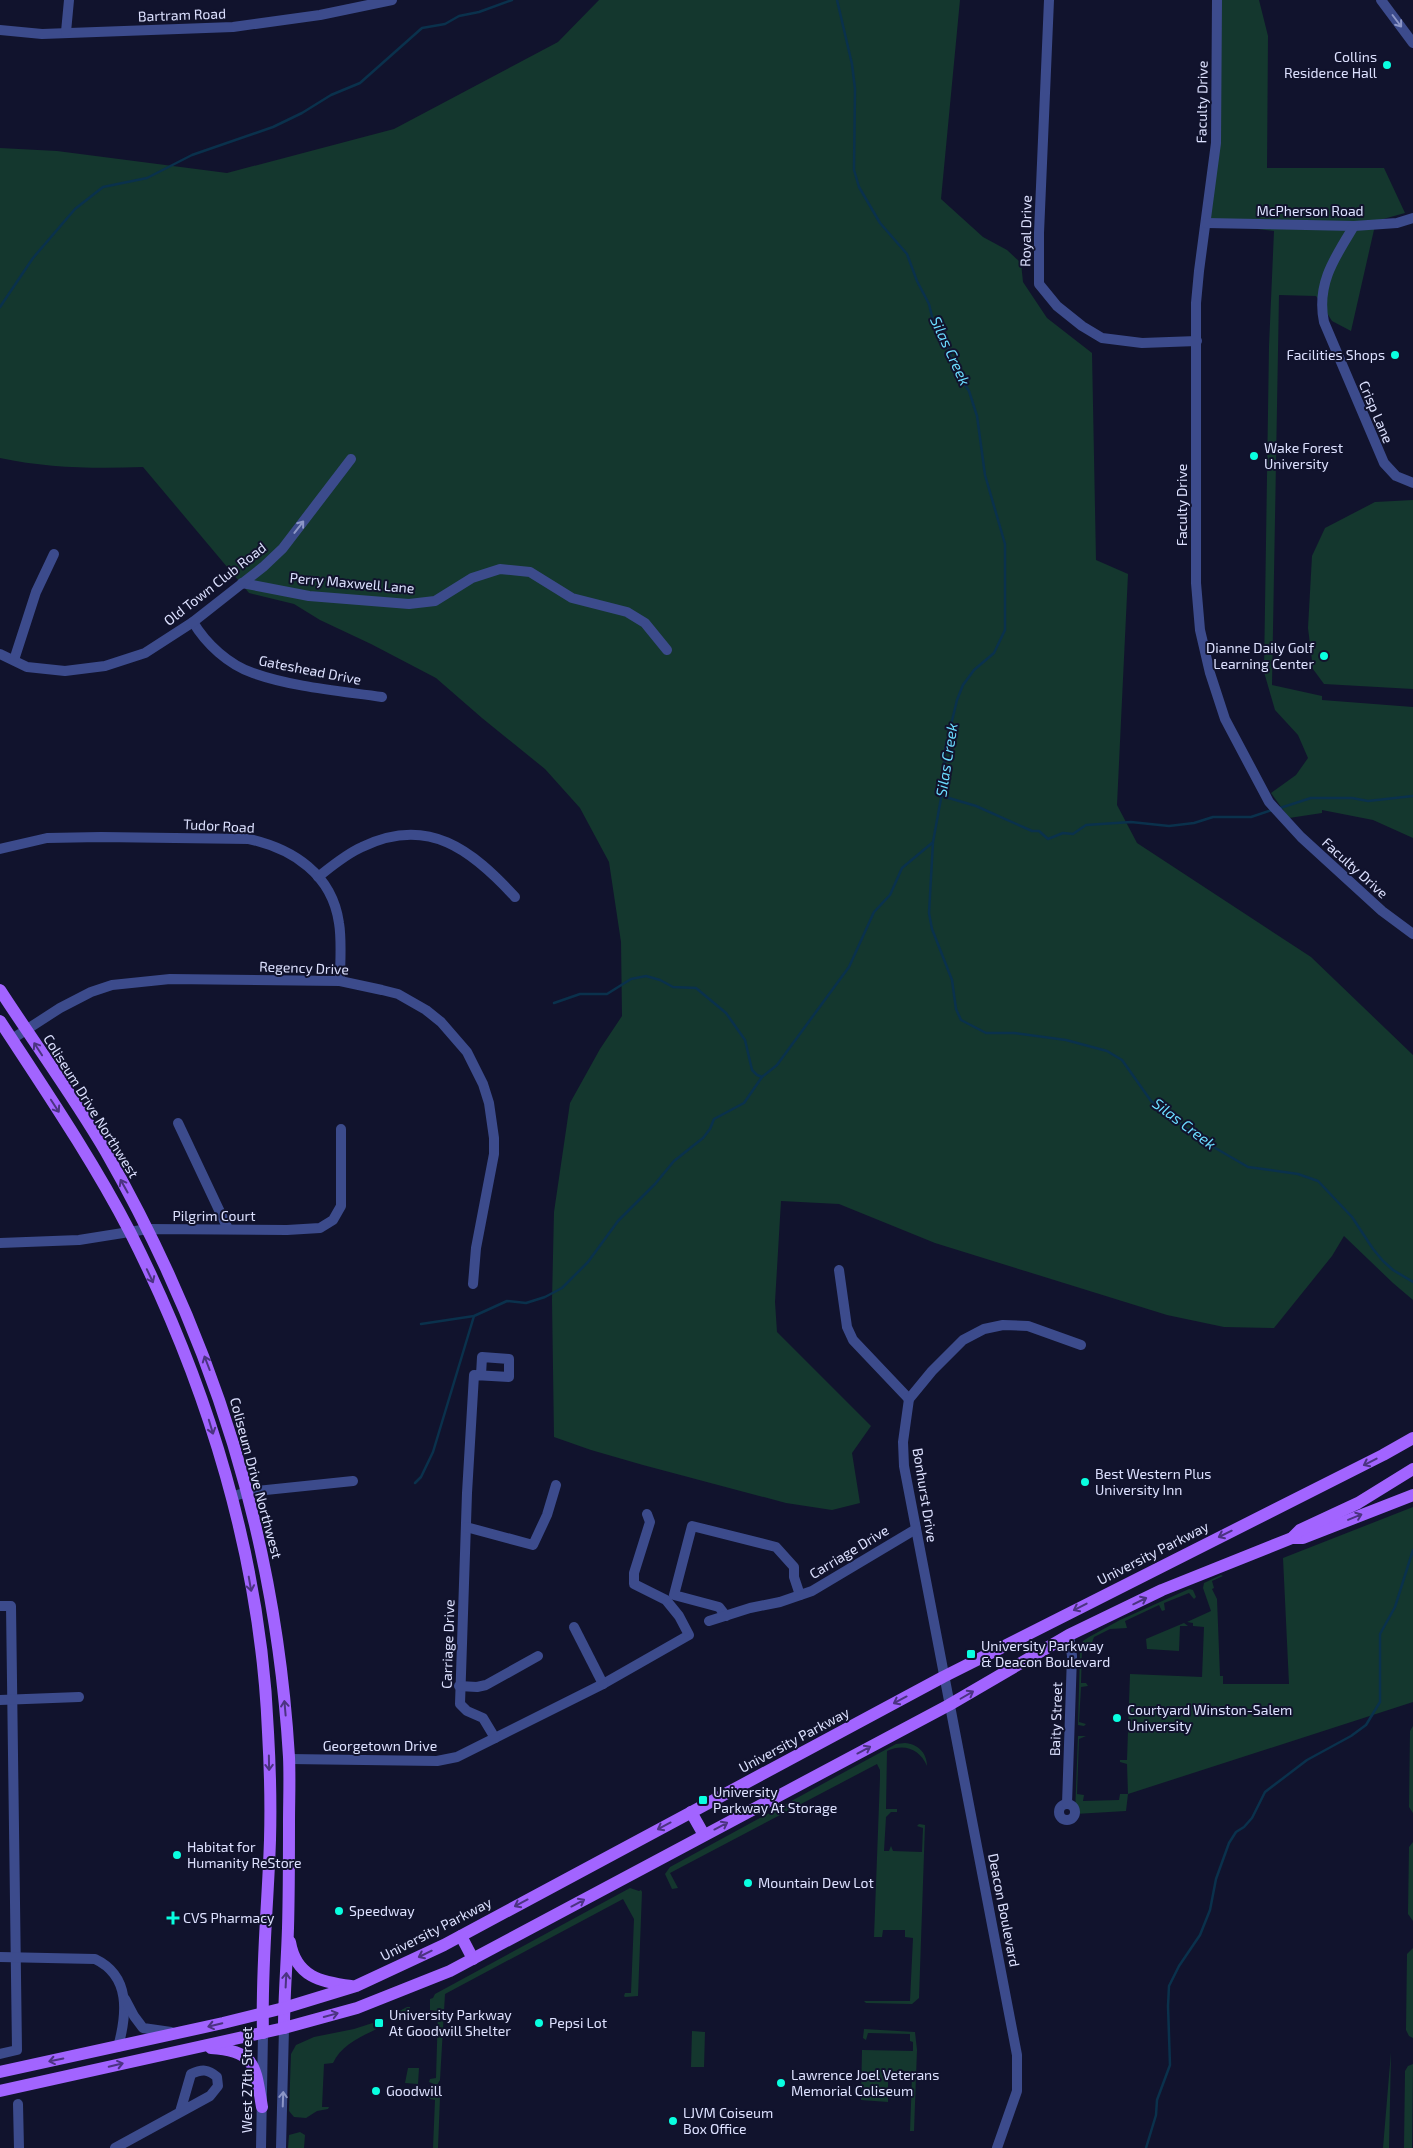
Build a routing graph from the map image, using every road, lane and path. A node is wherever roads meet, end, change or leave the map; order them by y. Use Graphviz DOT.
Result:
graph roads {
  1 [pos="69,0"];
  2 [pos="392,0"];
  3 [pos="1049,0"];
  4 [pos="1217,0"];
  5 [pos="1381,0"];
  6 [pos="0,30"];
  7 [pos="66,32"];
  8 [pos="1413,43"];
  9 [pos="1413,218"];
  10 [pos="1206,223"];
  11 [pos="1354,226"];
  12 [pos="1197,342"];
  13 [pos="351,459"];
  14 [pos="1413,483"];
  15 [pos="54,554"];
  16 [pos="242,583"];
  17 [pos="193,622"];
  18 [pos="667,650"];
  19 [pos="0,654"];
  20 [pos="14,660"];
  21 [pos="382,697"];
  22 [pos="0,850"];
  23 [pos="318,877"];
  24 [pos="515,897"];
  25 [pos="1413,934"];
  26 [pos="340,981"];
  27 [pos="0,990"];
  28 [pos="0,1021"];
  29 [pos="26,1030"];
  30 [pos="12,1039"];
  31 [pos="178,1123"];
  32 [pos="341,1130"];
  33 [pos="148,1229"];
  34 [pos="228,1229"];
  35 [pos="130,1232"];
  36 [pos="0,1243"];
  37 [pos="839,1270"];
  38 [pos="473,1284"];
  39 [pos="1081,1345"];
  40 [pos="478,1375"];
  41 [pos="910,1399"];
  42 [pos="1413,1438"];
  43 [pos="1413,1469"];
  44 [pos="353,1481"];
  45 [pos="556,1485"];
  46 [pos="248,1492"];
  47 [pos="1413,1495"];
  48 [pos="231,1497"];
  49 [pos="647,1514"];
  50 [pos="466,1527"];
  51 [pos="916,1529"];
  52 [pos="1292,1538"];
  53 [pos="800,1595"];
  54 [pos="0,1606"];
  55 [pos="726,1616"];
  56 [pos="709,1621"];
  57 [pos="574,1627"];
  58 [pos="1069,1635"];
  59 [pos="538,1656"];
  60 [pos="943,1677"];
  61 [pos="603,1684"];
  62 [pos="459,1686"];
  63 [pos="79,1697"];
  64 [pos="0,1700"];
  65 [pos="13,1700"];
  66 [pos="949,1705"];
  67 [pos="286,1730"];
  68 [pos="268,1732"];
  69 [pos="495,1738"];
  70 [pos="289,1759"];
  71 [pos="1067,1804"];
  72 [pos="691,1812"];
  73 [pos="704,1835"];
  74 [pos="267,1886"];
  75 [pos="288,1889"];
  76 [pos="288,1932"];
  77 [pos="460,1936"];
  78 [pos="0,1957"];
  79 [pos="17,1957"];
  80 [pos="473,1959"];
  81 [pos="356,1986"];
  82 [pos="123,1994"];
  83 [pos="284,2008"];
  84 [pos="262,2013"];
  85 [pos="284,2028"];
  86 [pos="263,2033"];
  87 [pos="180,2034"];
  88 [pos="118,2046"];
  89 [pos="196,2047"];
  90 [pos="0,2054"];
  91 [pos="0,2072"];
  92 [pos="0,2092"];
  93 [pos="18,2104"];
  94 [pos="262,2107"];
  95 [pos="180,2112"];
  96 [pos="18,2148"];
  97 [pos="115,2148"];
  98 [pos="262,2148"];
  99 [pos="281,2148"];
  100 [pos="997,2148"];
  1 -- 7 [label="street"];
  2 -- 7 [label="street, Bartram Road"];
  3 -- 12 [label="street, Royal Drive"];
  4 -- 10 [label="street, Faculty Drive"];
  5 -- 8 [label="street, one-way"];
  6 -- 7 [label="street, Bartram Road"];
  9 -- 11 [label="street, McPherson Road"];
  10 -- 11 [label="street, McPherson Road"];
  10 -- 12 [label="street, Faculty Drive"];
  11 -- 14 [label="street, Crisp Lane"];
  12 -- 25 [label="street, Faculty Drive"];
  16 -- 13 [label="street, Old Town Club Road, one-way"];
  15 -- 20 [label="street"];
  16 -- 17 [label="street, Old Town Club Road"];
  16 -- 18 [label="street, Perry Maxwell Lane"];
  17 -- 20 [label="street, Old Town Club Road"];
  17 -- 21 [label="street, Gateshead Drive"];
  19 -- 20 [label="street, Old Town Club Road"];
  22 -- 23 [label="street, Tudor Road"];
  23 -- 24 [label="street"];
  23 -- 26 [label="street, Tudor Road"];
  26 -- 29 [label="street, Regency Drive"];
  26 -- 38 [label="street, Regency Drive"];
  27 -- 29 [label="main road, Coliseum Drive Northwest"];
  28 -- 30 [label="main road, Coliseum Drive Northwest"];
  29 -- 30 [label="street, Regency Drive"];
  33 -- 29 [label="main road, Coliseum Drive Northwest, one-way"];
  30 -- 35 [label="main road, Coliseum Drive Northwest, one-way"];
  31 -- 34 [label="street"];
  32 -- 34 [label="street, Pilgrim Court"];
  33 -- 34 [label="street, Pilgrim Court"];
  33 -- 35 [label="street, Pilgrim Court"];
  46 -- 33 [label="main road, Coliseum Drive Northwest, one-way"];
  35 -- 36 [label="street, Pilgrim Court"];
  35 -- 48 [label="main road, Coliseum Drive Northwest, one-way"];
  37 -- 41 [label="street"];
  39 -- 41 [label="street"];
  40 -- 50 [label="street, Carriage Drive"];
  41 -- 51 [label="street, Bonhurst Drive"];
  42 -- 60 [label="main road, University Parkway, one-way"];
  43 -- 52 [label="main road"];
  44 -- 46 [label="street"];
  45 -- 50 [label="street"];
  46 -- 48 [label="street"];
  67 -- 46 [label="main road, Coliseum Drive Northwest, one-way"];
  52 -- 47 [label="main road, one-way"];
  48 -- 68 [label="main road, Coliseum Drive Northwest, one-way"];
  49 -- 61 [label="street"];
  50 -- 62 [label="street, Carriage Drive"];
  51 -- 53 [label="street, Carriage Drive"];
  51 -- 60 [label="street, Bonhurst Drive"];
  58 -- 52 [label="main road, one-way"];
  53 -- 55 [label="street, Carriage Drive"];
  53 -- 55 [label="street"];
  54 -- 65 [label="street"];
  55 -- 56 [label="street, Carriage Drive"];
  57 -- 61 [label="street"];
  66 -- 58 [label="main road, one-way"];
  58 -- 71 [label="street, Baity Street"];
  59 -- 62 [label="street"];
  60 -- 66 [label="street, Deacon Boulevard"];
  60 -- 72 [label="main road, University Parkway, one-way"];
  61 -- 69 [label="street"];
  62 -- 69 [label="street, Carriage Drive"];
  63 -- 65 [label="street"];
  64 -- 65 [label="street"];
  65 -- 79 [label="street"];
  73 -- 66 [label="main road, one-way"];
  66 -- 100 [label="street, Deacon Boulevard"];
  67 -- 68 [label="street"];
  67 -- 70 [label="main road, Coliseum Drive Northwest"];
  68 -- 74 [label="main road, Coliseum Drive Northwest, one-way"];
  69 -- 70 [label="street, Georgetown Drive"];
  70 -- 75 [label="main road, Coliseum Drive Northwest"];
  72 -- 73 [label="main road"];
  72 -- 77 [label="main road, University Parkway, one-way"];
  80 -- 73 [label="main road, one-way"];
  74 -- 75 [label="main road"];
  74 -- 84 [label="main road, Coliseum Drive Northwest"];
  75 -- 76 [label="main road, Coliseum Drive Northwest"];
  76 -- 81 [label="main road"];
  83 -- 76 [label="main road, Coliseum Drive Northwest, one-way"];
  77 -- 80 [label="main road"];
  77 -- 81 [label="main road, University Parkway, one-way"];
  78 -- 79 [label="street"];
  79 -- 82 [label="street"];
  79 -- 90 [label="street"];
  85 -- 80 [label="main road, one-way"];
  81 -- 83 [label="main road, University Parkway"];
  82 -- 87 [label="street"];
  82 -- 88 [label="street"];
  83 -- 84 [label="main road, University Parkway"];
  83 -- 85 [label="main road, Coliseum Drive Northwest"];
  84 -- 86 [label="main road, West 27th Street"];
  84 -- 87 [label="main road, University Parkway, one-way"];
  85 -- 86 [label="main road"];
  99 -- 85 [label="street, one-way"];
  86 -- 89 [label="main road"];
  86 -- 94 [label="street, West 27th Street"];
  87 -- 88 [label="main road, University Parkway"];
  88 -- 91 [label="main road, University Parkway, one-way"];
  92 -- 89 [label="main road, one-way"];
  89 -- 94 [label="main road"];
  93 -- 96 [label="street"];
  94 -- 98 [label="street, West 27th Street"];
  95 -- 97 [label="street"];
}
